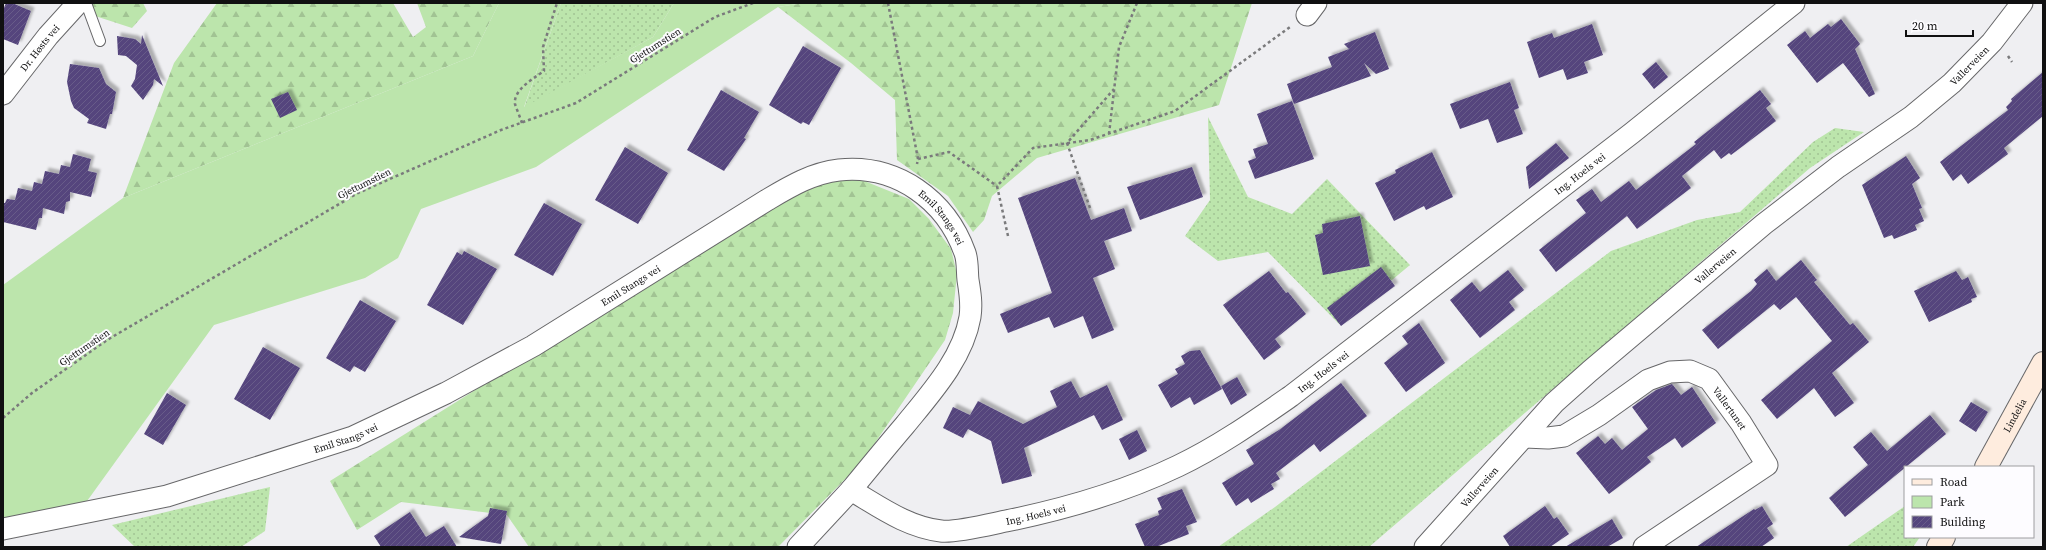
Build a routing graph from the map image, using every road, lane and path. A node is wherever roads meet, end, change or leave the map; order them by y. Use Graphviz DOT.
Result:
graph roads {
  1 [pos="78,3"];
  2 [pos="86,3"];
  3 [pos="557,3"];
  4 [pos="753,3"];
  5 [pos="888,3"];
  6 [pos="1137,3"];
  7 [pos="1794,3"];
  8 [pos="2022,3"];
  9 [pos="1312,9"];
  10 [pos="100,41"];
  11 [pos="1114,89"];
  12 [pos="3,94"];
  13 [pos="522,123"];
  14 [pos="1109,134"];
  15 [pos="1067,143"];
  16 [pos="918,159"];
  17 [pos="912,186"];
  18 [pos="997,186"];
  19 [pos="1090,208"];
  20 [pos="1008,236"];
  21 [pos="2043,363"];
  22 [pos="3,418"];
  23 [pos="1525,437"];
  24 [pos="1987,466"];
  25 [pos="851,490"];
  26 [pos="3,529"];
  27 [pos="1943,538"];
  28 [pos="798,547"];
  29 [pos="1425,547"];
  30 [pos="1644,547"];
  31 [pos="1938,547"];
  1 -- 12 [label="street, Dr. Høsts vei"];
  2 -- 10 [label="lane"];
  3 -- 13 [label="path"];
  4 -- 13 [label="path, Gjettumstien"];
  5 -- 16 [label="path"];
  6 -- 11 [label="path"];
  7 -- 25 [label="street, Ing. Hoels vei"];
  8 -- 23 [label="street, Vallerveien"];
  9 -- 14 [label="path"];
  11 -- 14 [label="path"];
  11 -- 15 [label="path"];
  13 -- 22 [label="path, Gjettumstien"];
  14 -- 15 [label="path"];
  15 -- 18 [label="path"];
  15 -- 19 [label="path"];
  16 -- 17 [label="path"];
  16 -- 18 [label="path"];
  17 -- 25 [label="street, Emil Stangs vei"];
  17 -- 26 [label="street, Emil Stangs vei"];
  18 -- 20 [label="path"];
  21 -- 24 [label="main road, Lindelia"];
  23 -- 29 [label="street, Vallerveien"];
  23 -- 30 [label="street, Vallertunet"];
  25 -- 28 [label="street"];
  27 -- 31 [label="main road"];
}
